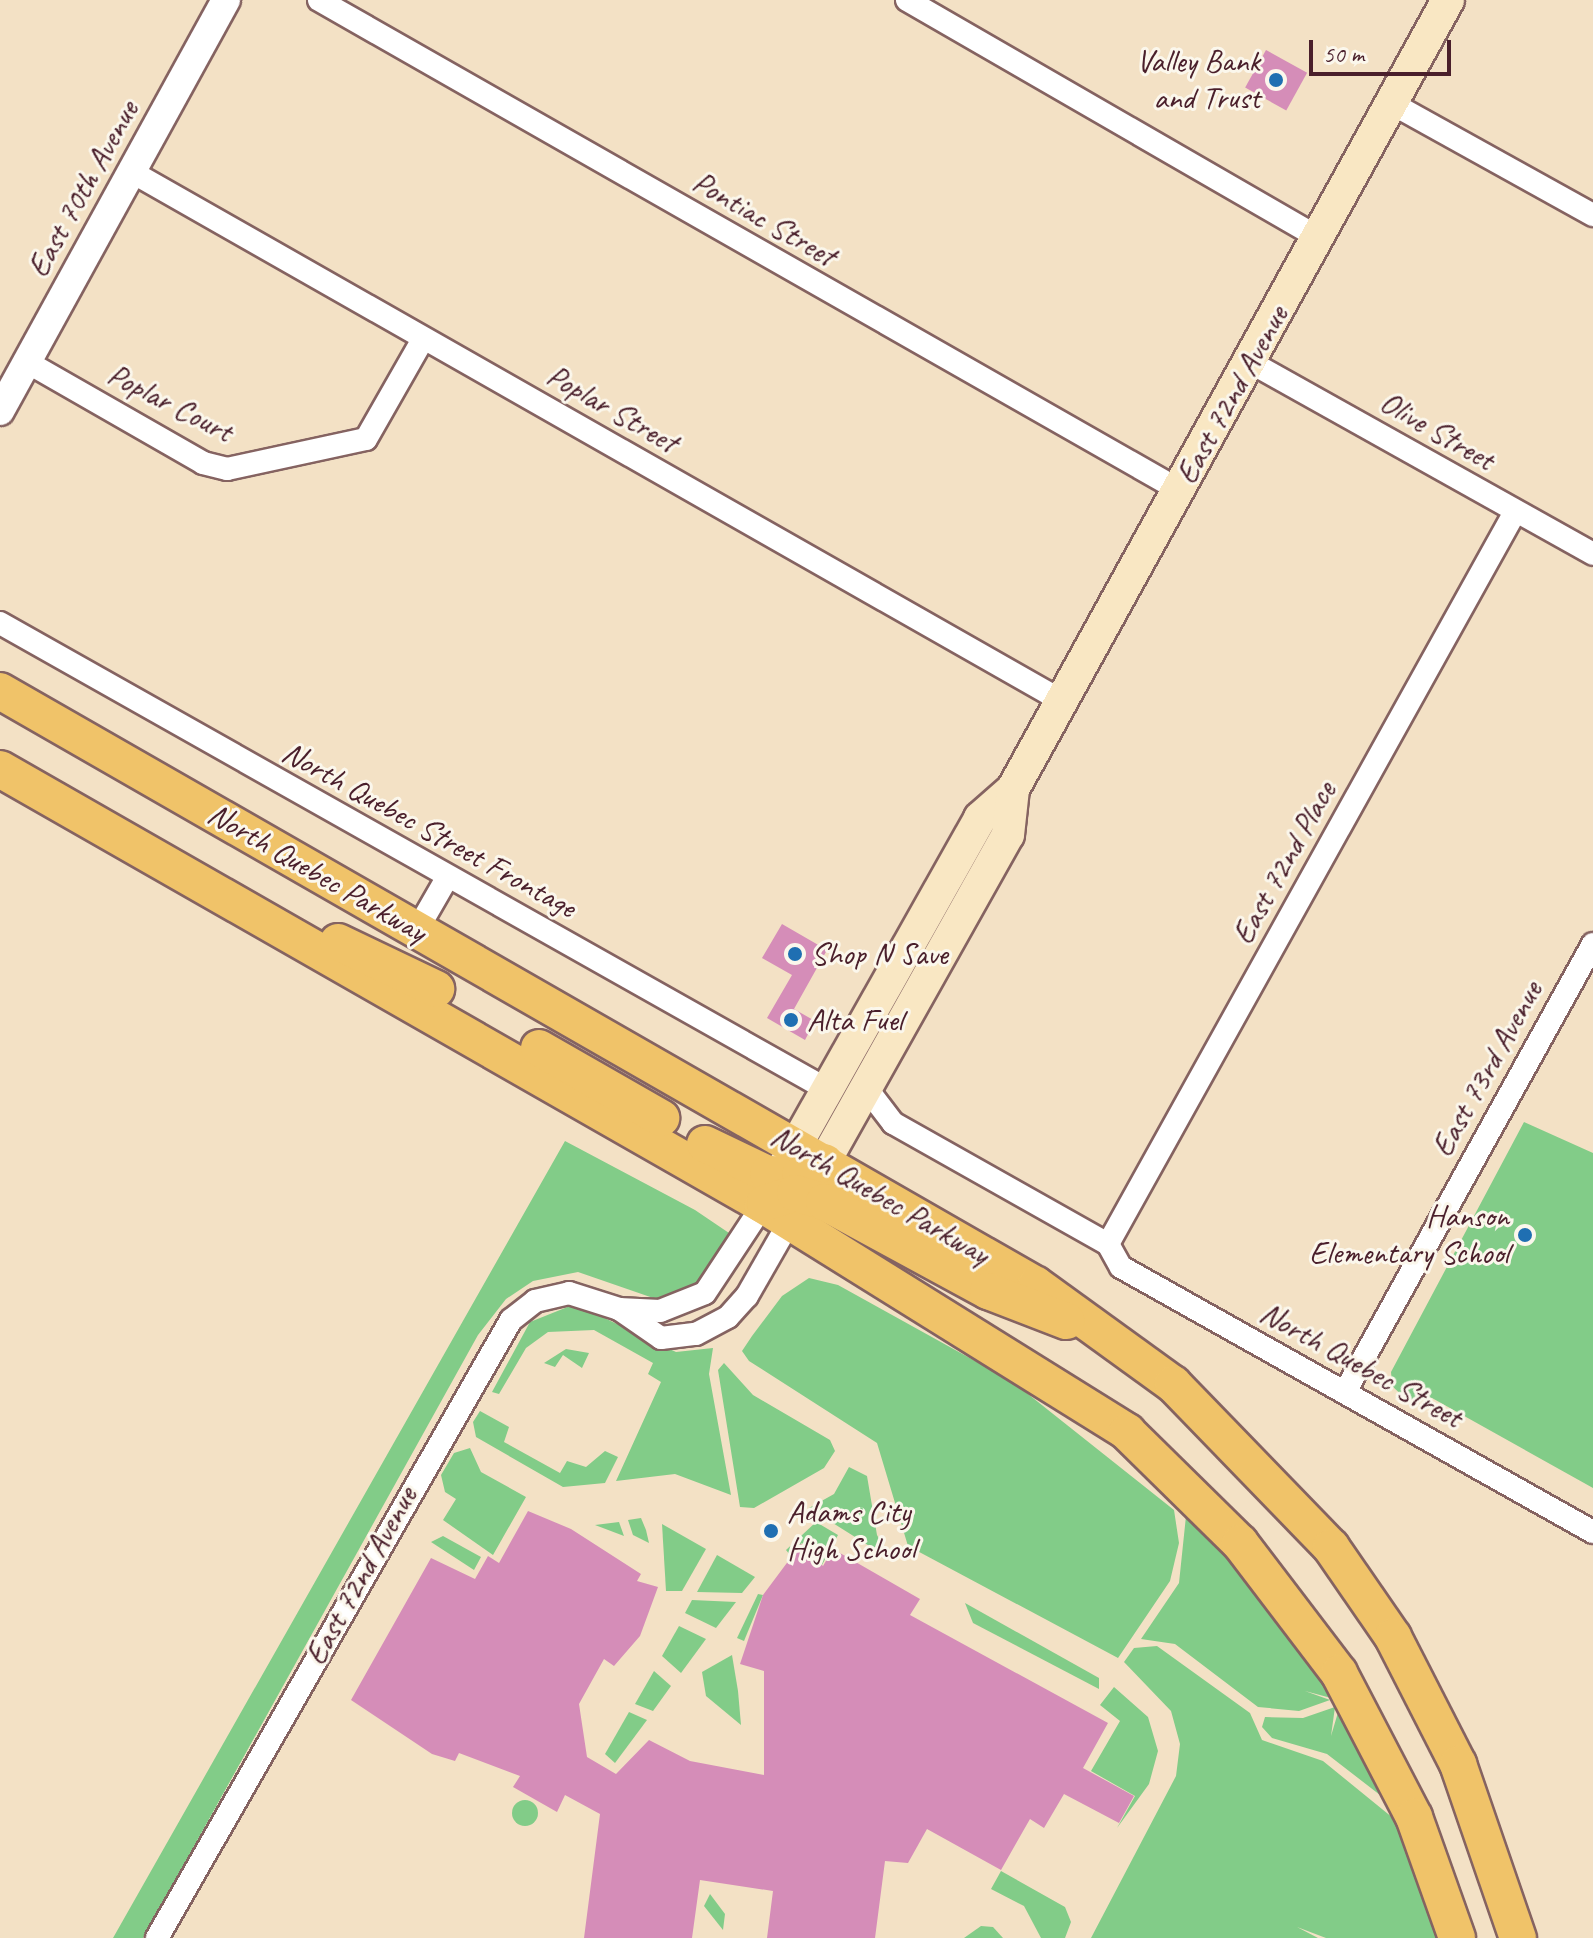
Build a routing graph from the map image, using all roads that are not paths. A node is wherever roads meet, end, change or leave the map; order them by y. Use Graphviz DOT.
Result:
graph roads {
  1 [pos="226,0"];
  2 [pos="319,0"];
  3 [pos="907,0"];
  4 [pos="1448,0"];
  5 [pos="1391,103"];
  6 [pos="132,172"];
  7 [pos="1593,215"];
  8 [pos="1319,238"];
  9 [pos="423,339"];
  10 [pos="27,362"];
  11 [pos="1250,362"];
  12 [pos="0,411"];
  13 [pos="1179,490"];
  14 [pos="1515,512"];
  15 [pos="1593,554"];
  16 [pos="0,623"];
  17 [pos="0,691"];
  18 [pos="1062,701"];
  19 [pos="0,769"];
  20 [pos="1013,789"];
  21 [pos="447,878"];
  22 [pos="417,930"];
  23 [pos="1593,944"];
  24 [pos="867,1089"];
  25 [pos="828,1090"];
  26 [pos="793,1184"];
  27 [pos="1108,1244"];
  28 [pos="619,1309"];
  29 [pos="1345,1392"];
  30 [pos="1593,1532"];
  31 [pos="157,1938"];
  32 [pos="1457,1938"];
  33 [pos="1518,1938"];
  1 -- 6 [label="street, East 70th Avenue"];
  2 -- 13 [label="street, Pontiac Street"];
  3 -- 8 [label="street"];
  4 -- 5 [label="main road, East 72nd Avenue"];
  5 -- 7 [label="street"];
  5 -- 8 [label="main road, East 72nd Avenue"];
  6 -- 9 [label="street, Poplar Street"];
  6 -- 10 [label="street, East 70th Avenue"];
  8 -- 11 [label="main road, East 72nd Avenue"];
  9 -- 10 [label="street, Poplar Court"];
  9 -- 18 [label="street, Poplar Street"];
  10 -- 12 [label="street, East 70th Avenue"];
  11 -- 13 [label="main road, East 72nd Avenue"];
  11 -- 14 [label="street, Olive Street"];
  13 -- 18 [label="main road, East 72nd Avenue"];
  14 -- 15 [label="street, Olive Street"];
  14 -- 27 [label="street, East 72nd Place"];
  16 -- 21 [label="street, North Quebec Street Frontage"];
  17 -- 22 [label="main road, North Quebec Parkway"];
  18 -- 20 [label="main road, East 72nd Avenue"];
  19 -- 26 [label="main road, North Quebec Parkway"];
  20 -- 24 [label="main road, East 72nd Avenue"];
  20 -- 25 [label="main road, East 72nd Avenue"];
  21 -- 22 [label="street"];
  21 -- 25 [label="street, North Quebec Street Frontage"];
  22 -- 26 [label="main road, North Quebec Parkway"];
  23 -- 29 [label="street, East 73rd Avenue"];
  24 -- 26 [label="main road, East 72nd Avenue"];
  24 -- 27 [label="street"];
  25 -- 26 [label="main road, East 72nd Avenue"];
  26 -- 28 [label="street, East 72nd Avenue"];
  26 -- 28 [label="street, East 72nd Avenue"];
  26 -- 32 [label="main road, North Quebec Parkway"];
  26 -- 33 [label="main road, North Quebec Parkway"];
  27 -- 29 [label="street, North Quebec Street"];
  28 -- 31 [label="street, East 72nd Avenue"];
  29 -- 30 [label="street, North Quebec Street"];
}
